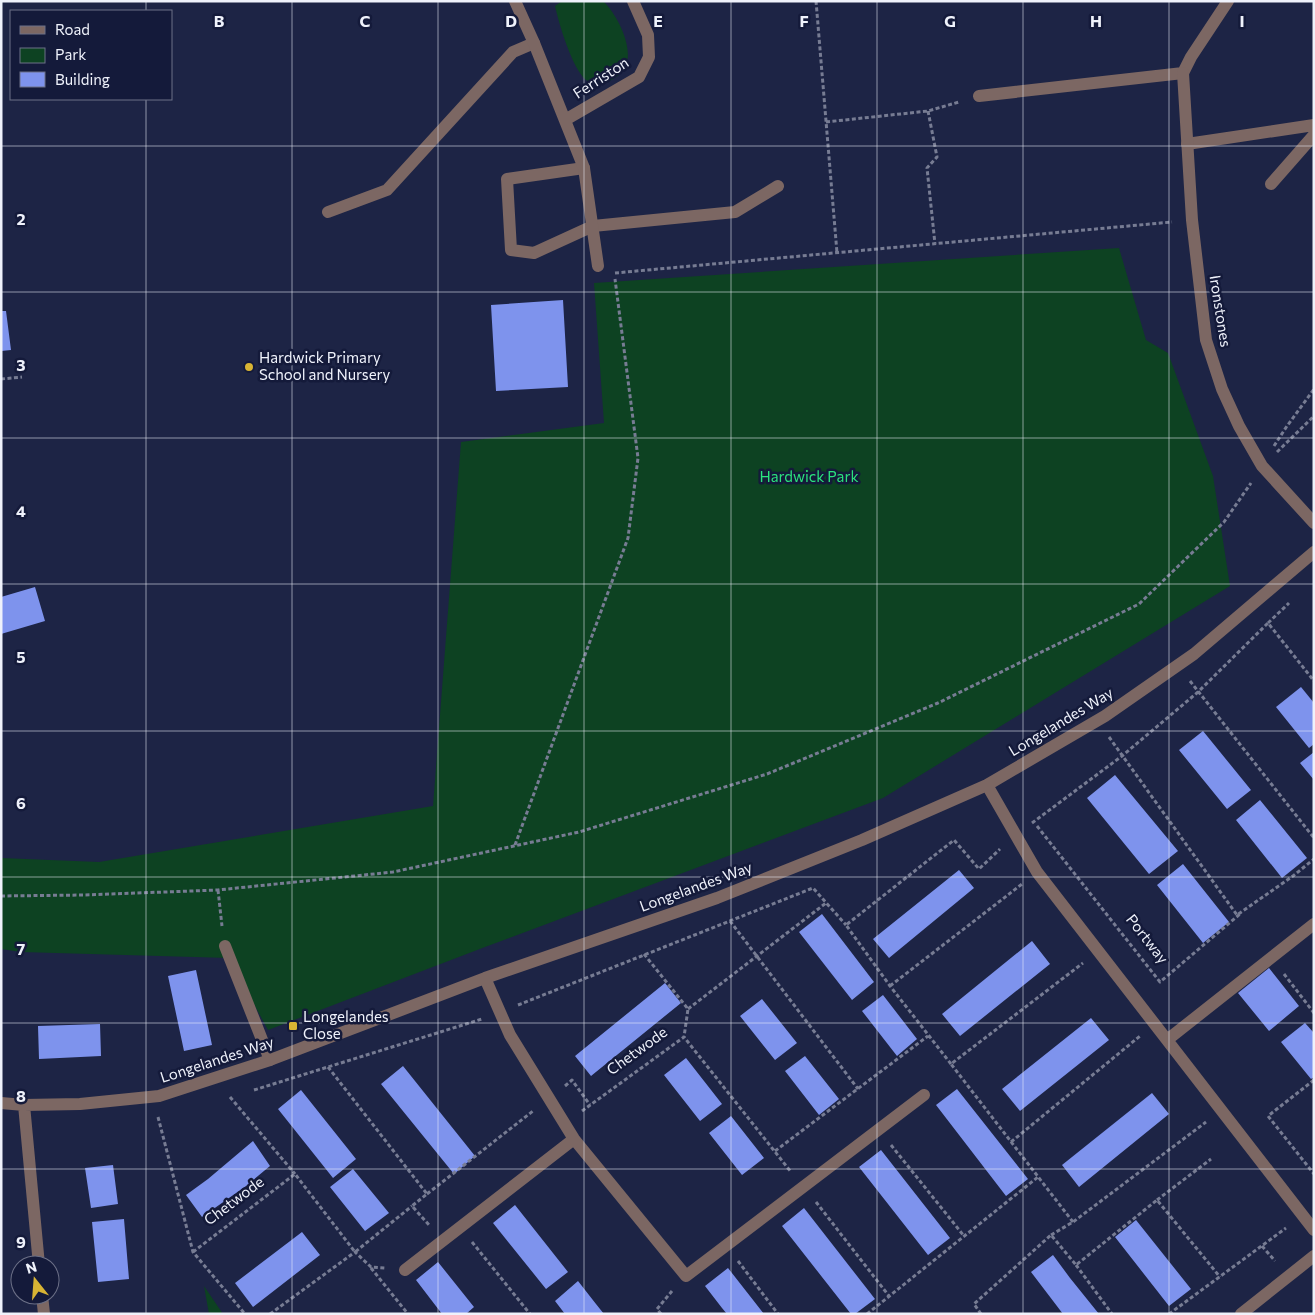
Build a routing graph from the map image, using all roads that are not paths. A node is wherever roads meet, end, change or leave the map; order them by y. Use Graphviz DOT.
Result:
graph roads {
  1 [pos="633,1"];
  2 [pos="1228,1"];
  3 [pos="521,3"];
  4 [pos="534,43"];
  5 [pos="1183,73"];
  6 [pos="979,96"];
  7 [pos="566,120"];
  8 [pos="1314,125"];
  9 [pos="1314,135"];
  10 [pos="1187,144"];
  11 [pos="584,168"];
  12 [pos="1271,184"];
  13 [pos="778,186"];
  14 [pos="328,212"];
  15 [pos="593,226"];
  16 [pos="598,266"];
  17 [pos="1314,523"];
  18 [pos="1314,552"];
  19 [pos="988,785"];
  20 [pos="1314,924"];
  21 [pos="225,946"];
  22 [pos="485,978"];
  23 [pos="1167,1040"];
  24 [pos="270,1060"];
  25 [pos="924,1095"];
  26 [pos="1,1103"];
  27 [pos="24,1105"];
  28 [pos="574,1140"];
  29 [pos="1314,1230"];
  30 [pos="38,1255"];
  31 [pos="1314,1256"];
  32 [pos="405,1270"];
  33 [pos="1241,1314"];
  1 -- 7 [label="street, Ferriston"];
  2 -- 5 [label="street"];
  3 -- 4 [label="street, Ferriston"];
  4 -- 7 [label="street, Ferriston"];
  4 -- 14 [label="street"];
  5 -- 6 [label="street"];
  5 -- 10 [label="street, Ironstones"];
  7 -- 11 [label="street, Ferriston"];
  8 -- 10 [label="street"];
  9 -- 12 [label="street"];
  10 -- 17 [label="street, Ironstones"];
  11 -- 15 [label="street, Ferriston"];
  11 -- 15 [label="street"];
  13 -- 15 [label="street"];
  15 -- 16 [label="street, Ferriston"];
  18 -- 19 [label="street, Longelandes Way"];
  19 -- 22 [label="street, Longelandes Way"];
  19 -- 23 [label="street"];
  20 -- 23 [label="street"];
  21 -- 24 [label="street"];
  22 -- 24 [label="street, Longelandes Way"];
  22 -- 28 [label="street"];
  23 -- 29 [label="street"];
  24 -- 27 [label="street, Longelandes Way"];
  25 -- 28 [label="street"];
  26 -- 27 [label="street, Longelandes Way"];
  27 -- 30 [label="street"];
  28 -- 32 [label="street"];
  31 -- 33 [label="street"];
}
